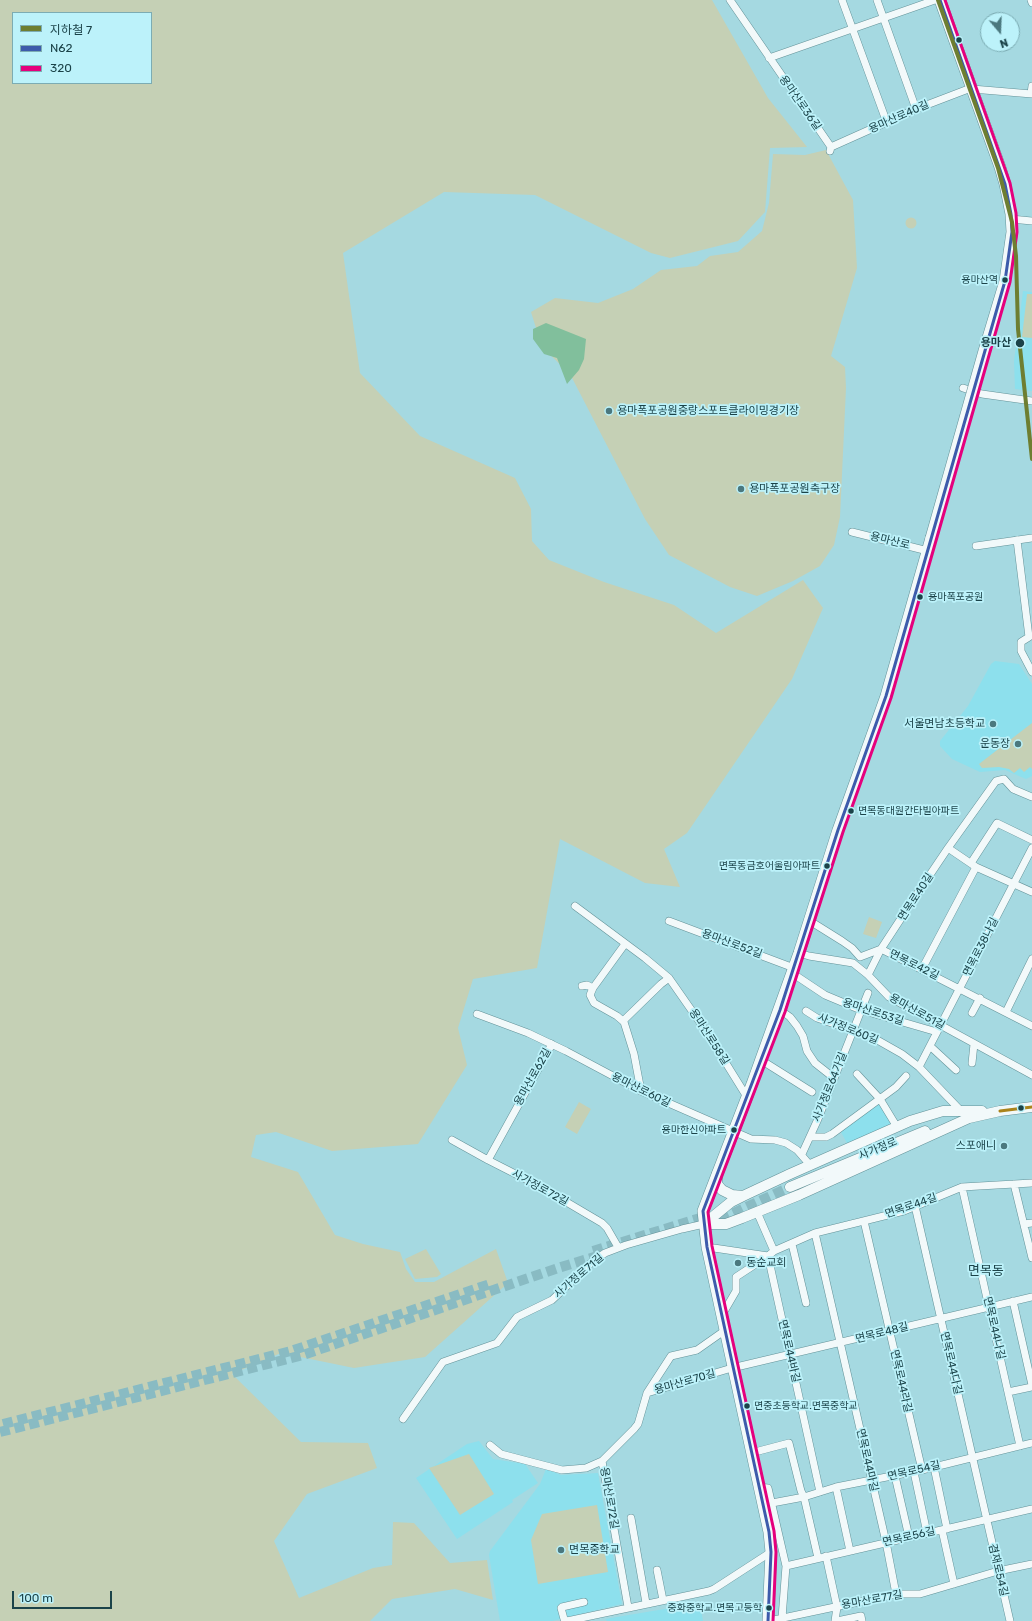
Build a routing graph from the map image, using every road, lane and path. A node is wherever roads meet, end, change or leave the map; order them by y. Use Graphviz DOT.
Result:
graph roads {
  1 [pos="730,0"];
  2 [pos="842,0"];
  3 [pos="877,0"];
  4 [pos="935,0"];
  5 [pos="940,0"];
  6 [pos="1031,0"];
  7 [pos="1032,3"];
  8 [pos="884,19"];
  9 [pos="853,29"];
  10 [pos="769,58"];
  11 [pos="1032,86"];
  12 [pos="972,88"];
  13 [pos="1031,94"];
  14 [pos="916,109"];
  15 [pos="887,123"];
  16 [pos="831,149"];
  17 [pos="1011,218"];
  18 [pos="1032,221"];
  19 [pos="963,388"];
  20 [pos="1032,401"];
  21 [pos="852,532"];
  22 [pos="1032,538"];
  23 [pos="1017,540"];
  24 [pos="976,546"];
  25 [pos="928,551"];
  26 [pos="1031,637"];
  27 [pos="1032,672"];
  28 [pos="1032,797"];
  29 [pos="1032,840"];
  30 [pos="948,848"];
  31 [pos="1032,848"];
  32 [pos="974,865"];
  33 [pos="1013,883"];
  34 [pos="1032,892"];
  35 [pos="575,906"];
  36 [pos="669,921"];
  37 [pos="810,921"];
  38 [pos="625,944"];
  39 [pos="882,949"];
  40 [pos="800,953"];
  41 [pos="1032,959"];
  42 [pos="922,969"];
  43 [pos="793,970"];
  44 [pos="868,975"];
  45 [pos="669,978"];
  46 [pos="582,986"];
  47 [pos="593,988"];
  48 [pos="960,988"];
  49 [pos="868,993"];
  50 [pos="980,998"];
  51 [pos="780,1010"];
  52 [pos="806,1010"];
  53 [pos="861,1010"];
  54 [pos="1006,1012"];
  55 [pos="972,1013"];
  56 [pos="477,1014"];
  57 [pos="623,1021"];
  58 [pos="1032,1026"];
  59 [pos="938,1029"];
  60 [pos="852,1031"];
  61 [pos="552,1044"];
  62 [pos="974,1044"];
  63 [pos="930,1046"];
  64 [pos="761,1060"];
  65 [pos="972,1063"];
  66 [pos="919,1067"];
  67 [pos="956,1070"];
  68 [pos="857,1074"];
  69 [pos="906,1076"];
  70 [pos="1032,1076"];
  71 [pos="834,1078"];
  72 [pos="641,1091"];
  73 [pos="812,1092"];
  74 [pos="747,1097"];
  75 [pos="880,1099"];
  76 [pos="1032,1107"];
  77 [pos="961,1113"];
  78 [pos="897,1127"];
  79 [pos="734,1131"];
  80 [pos="810,1137"];
  81 [pos="452,1140"];
  82 [pos="802,1154"];
  83 [pos="488,1160"];
  84 [pos="810,1165"];
  85 [pos="717,1174"];
  86 [pos="1032,1183"];
  87 [pos="1014,1184"];
  88 [pos="962,1187"];
  89 [pos="739,1198"];
  90 [pos="915,1206"];
  91 [pos="757,1212"];
  92 [pos="742,1218"];
  93 [pos="864,1221"];
  94 [pos="1032,1223"];
  95 [pos="704,1224"];
  96 [pos="1024,1224"];
  97 [pos="815,1233"];
  98 [pos="792,1244"];
  99 [pos="618,1247"];
  100 [pos="707,1247"];
  101 [pos="774,1252"];
  102 [pos="768,1256"];
  103 [pos="1032,1258"];
  104 [pos="1032,1297"];
  105 [pos="1013,1301"];
  106 [pos="806,1303"];
  107 [pos="989,1307"];
  108 [pos="721,1317"];
  109 [pos="940,1318"];
  110 [pos="724,1331"];
  111 [pos="890,1332"];
  112 [pos="841,1343"];
  113 [pos="791,1354"];
  114 [pos="732,1368"];
  115 [pos="1032,1386"];
  116 [pos="1008,1392"];
  117 [pos="647,1393"];
  118 [pos="403,1419"];
  119 [pos="1032,1443"];
  120 [pos="490,1445"];
  121 [pos="1020,1446"];
  122 [pos="751,1453"];
  123 [pos="972,1457"];
  124 [pos="602,1461"];
  125 [pos="934,1467"];
  126 [pos="922,1470"];
  127 [pos="914,1472"];
  128 [pos="896,1476"];
  129 [pos="871,1480"];
  130 [pos="758,1487"];
  131 [pos="836,1488"];
  132 [pos="820,1492"];
  133 [pos="804,1497"];
  134 [pos="772,1503"];
  135 [pos="1032,1509"];
  136 [pos="631,1518"];
  137 [pos="986,1520"];
  138 [pos="945,1529"];
  139 [pos="927,1533"];
  140 [pos="909,1537"];
  141 [pos="886,1542"];
  142 [pos="850,1551"];
  143 [pos="771,1552"];
  144 [pos="826,1556"];
  145 [pos="818,1558"];
  146 [pos="1032,1564"];
  147 [pos="786,1566"];
  148 [pos="657,1570"];
  149 [pos="998,1571"];
  150 [pos="954,1584"];
  151 [pos="896,1594"];
  152 [pos="663,1600"];
  153 [pos="584,1602"];
  154 [pos="646,1603"];
  155 [pos="628,1607"];
  156 [pos="837,1607"];
  157 [pos="593,1618"];
  158 [pos="782,1618"];
  159 [pos="769,1621"];
  160 [pos="836,1621"];
  161 [pos="862,1621"];
  162 [pos="1010,1621"];
  1 -- 10 [label="street, 용마산로36길"];
  2 -- 9 [label="street"];
  3 -- 8 [label="street"];
  4 -- 8 [label="street"];
  5 -- 12 [label="main road"];
  6 -- 7 [label="street"];
  8 -- 9 [label="street"];
  8 -- 14 [label="street"];
  9 -- 10 [label="street"];
  9 -- 15 [label="street"];
  10 -- 16 [label="street, 용마산로36길"];
  11 -- 13 [label="street"];
  12 -- 13 [label="street"];
  12 -- 14 [label="street, 용마산로40길"];
  12 -- 17 [label="main road"];
  14 -- 15 [label="street, 용마산로40길"];
  15 -- 16 [label="street, 용마산로40길"];
  17 -- 18 [label="street"];
  17 -- 25 [label="main road, bridge"];
  19 -- 20 [label="street"];
  21 -- 25 [label="street, 용마산로"];
  22 -- 23 [label="street"];
  23 -- 24 [label="street"];
  23 -- 26 [label="street"];
  25 -- 37 [label="main road"];
  26 -- 27 [label="street"];
  28 -- 30 [label="street, 면목로40길"];
  29 -- 32 [label="street"];
  30 -- 32 [label="street"];
  30 -- 39 [label="street, 면목로40길"];
  31 -- 33 [label="street, 면목로38나길"];
  32 -- 33 [label="street"];
  32 -- 42 [label="street"];
  33 -- 34 [label="street"];
  33 -- 48 [label="street, 면목로38나길"];
  35 -- 38 [label="street, 용마산로58길"];
  36 -- 43 [label="street, 용마산로52길"];
  37 -- 39 [label="street, 면목로42길"];
  37 -- 40 [label="main road"];
  38 -- 45 [label="street, 용마산로58길"];
  38 -- 47 [label="street"];
  39 -- 42 [label="street, 면목로42길"];
  39 -- 44 [label="street, 면목로40길"];
  40 -- 43 [label="main road"];
  40 -- 44 [label="street, 용마산로51길"];
  41 -- 54 [label="street"];
  42 -- 48 [label="street, 면목로42길"];
  43 -- 51 [label="main road"];
  43 -- 53 [label="street, 용마산로53길"];
  44 -- 59 [label="street, 용마산로51길"];
  45 -- 57 [label="street"];
  45 -- 74 [label="street, 용마산로58길"];
  46 -- 47 [label="street"];
  47 -- 57 [label="street"];
  48 -- 50 [label="street, 면목로42길"];
  48 -- 59 [label="street, 면목로38나길"];
  49 -- 53 [label="street, 사가정로64가길"];
  50 -- 54 [label="street, 면목로42길"];
  50 -- 55 [label="street"];
  51 -- 64 [label="main road"];
  51 -- 71 [label="street"];
  52 -- 60 [label="street, 사가정로60길"];
  53 -- 59 [label="street, 용마산로53길"];
  53 -- 60 [label="street, 사가정로64가길"];
  54 -- 58 [label="street, 면목로42길"];
  56 -- 61 [label="street, 용마산로62길"];
  57 -- 72 [label="street"];
  59 -- 62 [label="street, 용마산로51길"];
  59 -- 63 [label="street, 면목로38나길"];
  60 -- 66 [label="street, 사가정로60길"];
  60 -- 71 [label="street, 사가정로64가길"];
  61 -- 72 [label="street, 용마산로60길"];
  61 -- 83 [label="street, 용마산로62길"];
  62 -- 65 [label="street"];
  62 -- 70 [label="street, 용마산로51길"];
  63 -- 66 [label="street, 면목로38나길"];
  63 -- 67 [label="street"];
  64 -- 73 [label="street"];
  64 -- 74 [label="main road"];
  66 -- 77 [label="street, 사가정로60길"];
  68 -- 75 [label="street"];
  69 -- 75 [label="street, 사가정로64가길"];
  71 -- 80 [label="street, 사가정로64가길"];
  72 -- 79 [label="street, 용마산로60길"];
  74 -- 79 [label="main road"];
  75 -- 78 [label="street"];
  75 -- 80 [label="street, 사가정로64가길"];
  76 -- 77 [label="main road"];
  77 -- 77 [label="main road, 사가정로"];
  77 -- 78 [label="main road"];
  77 -- 91 [label="main road"];
  78 -- 84 [label="main road"];
  79 -- 82 [label="street, 용마산로60길"];
  79 -- 85 [label="main road"];
  80 -- 82 [label="street, 사가정로64가길"];
  81 -- 83 [label="street, 사가정로72길"];
  82 -- 84 [label="street, 용마산로60길"];
  83 -- 99 [label="street, 사가정로72길"];
  84 -- 89 [label="main road"];
  85 -- 89 [label="main road"];
  85 -- 95 [label="main road"];
  86 -- 87 [label="street, 면목로44길"];
  87 -- 88 [label="street, 면목로44길"];
  87 -- 96 [label="street"];
  88 -- 90 [label="street, 면목로44길"];
  88 -- 107 [label="street, 면목로44나길"];
  89 -- 92 [label="main road"];
  89 -- 95 [label="main road"];
  90 -- 93 [label="street, 면목로44길"];
  90 -- 109 [label="street, 면목로44다길"];
  91 -- 92 [label="main road"];
  91 -- 101 [label="street"];
  92 -- 95 [label="main road"];
  93 -- 97 [label="street, 면목로44길"];
  93 -- 111 [label="street, 면목로44라길"];
  94 -- 96 [label="street"];
  95 -- 99 [label="street, 사가정로71길"];
  95 -- 100 [label="main road"];
  96 -- 103 [label="street"];
  97 -- 98 [label="street, 면목로44길"];
  97 -- 112 [label="street, 면목로44마길"];
  98 -- 101 [label="street, 면목로44길"];
  98 -- 106 [label="street"];
  99 -- 118 [label="street, 사가정로71길"];
  100 -- 102 [label="street"];
  100 -- 108 [label="main road"];
  101 -- 102 [label="street, 면목로44길"];
  102 -- 108 [label="street"];
  102 -- 113 [label="street, 면목로44바길"];
  104 -- 105 [label="street, 면목로48길"];
  105 -- 107 [label="street, 면목로48길"];
  105 -- 115 [label="street"];
  107 -- 109 [label="street, 면목로48길"];
  107 -- 116 [label="street, 면목로44나길"];
  108 -- 110 [label="main road"];
  109 -- 111 [label="street, 면목로48길"];
  109 -- 123 [label="street, 면목로44다길"];
  110 -- 114 [label="main road"];
  110 -- 117 [label="street"];
  111 -- 112 [label="street, 면목로48길"];
  111 -- 126 [label="street, 면목로44라길"];
  112 -- 113 [label="street, 면목로48길"];
  112 -- 129 [label="street, 면목로44마길"];
  113 -- 114 [label="street, 면목로48길"];
  113 -- 132 [label="street, 면목로44바길"];
  114 -- 117 [label="street, 용마산로70길"];
  114 -- 122 [label="main road"];
  115 -- 116 [label="street"];
  116 -- 121 [label="street, 면목로44나길"];
  117 -- 124 [label="street, 용마산로70길"];
  119 -- 121 [label="street, 면목로54길"];
  120 -- 124 [label="street, 용마산로70길"];
  121 -- 123 [label="street, 면목로54길"];
  122 -- 130 [label="main road"];
  122 -- 133 [label="street"];
  123 -- 125 [label="street, 면목로54길"];
  123 -- 137 [label="street, 면목로44다길"];
  124 -- 155 [label="street, 용마산로72길"];
  125 -- 126 [label="street, 면목로54길"];
  125 -- 138 [label="street"];
  126 -- 127 [label="street, 면목로54길"];
  127 -- 128 [label="street, 면목로54길"];
  127 -- 139 [label="street"];
  128 -- 129 [label="street, 면목로54길"];
  128 -- 140 [label="street"];
  129 -- 131 [label="street, 면목로54길"];
  129 -- 141 [label="street, 면목로44마길"];
  130 -- 134 [label="street"];
  130 -- 143 [label="main road"];
  131 -- 132 [label="street, 면목로54길"];
  131 -- 142 [label="street"];
  132 -- 133 [label="street, 면목로54길"];
  133 -- 134 [label="street, 면목로54길"];
  133 -- 145 [label="street"];
  134 -- 147 [label="street"];
  135 -- 137 [label="street, 면목로56길"];
  136 -- 154 [label="street, 용마산로72길"];
  137 -- 138 [label="street, 면목로56길"];
  137 -- 149 [label="street, 겸재로54길"];
  138 -- 139 [label="street, 면목로56길"];
  138 -- 150 [label="street"];
  139 -- 140 [label="street, 면목로56길"];
  140 -- 141 [label="street, 면목로56길"];
  141 -- 142 [label="street, 면목로56길"];
  141 -- 151 [label="street, 면목로44마길"];
  142 -- 144 [label="street, 면목로56길"];
  143 -- 152 [label="street"];
  143 -- 159 [label="main road"];
  144 -- 145 [label="street, 면목로56길"];
  144 -- 156 [label="street"];
  145 -- 147 [label="street, 면목로56길"];
  146 -- 149 [label="street, 용마산로77길"];
  147 -- 158 [label="street"];
  148 -- 152 [label="street"];
  149 -- 150 [label="street, 용마산로77길"];
  149 -- 162 [label="street, 겸재로54길"];
  150 -- 151 [label="street, 용마산로77길"];
  151 -- 156 [label="street, 용마산로77길"];
  152 -- 154 [label="street"];
  153 -- 157 [label="street"];
  154 -- 155 [label="street"];
  155 -- 157 [label="street"];
  156 -- 158 [label="street, 용마산로77길"];
  156 -- 160 [label="street"];
  158 -- 159 [label="street, 용마산로77길"];
  160 -- 161 [label="street"];
}
